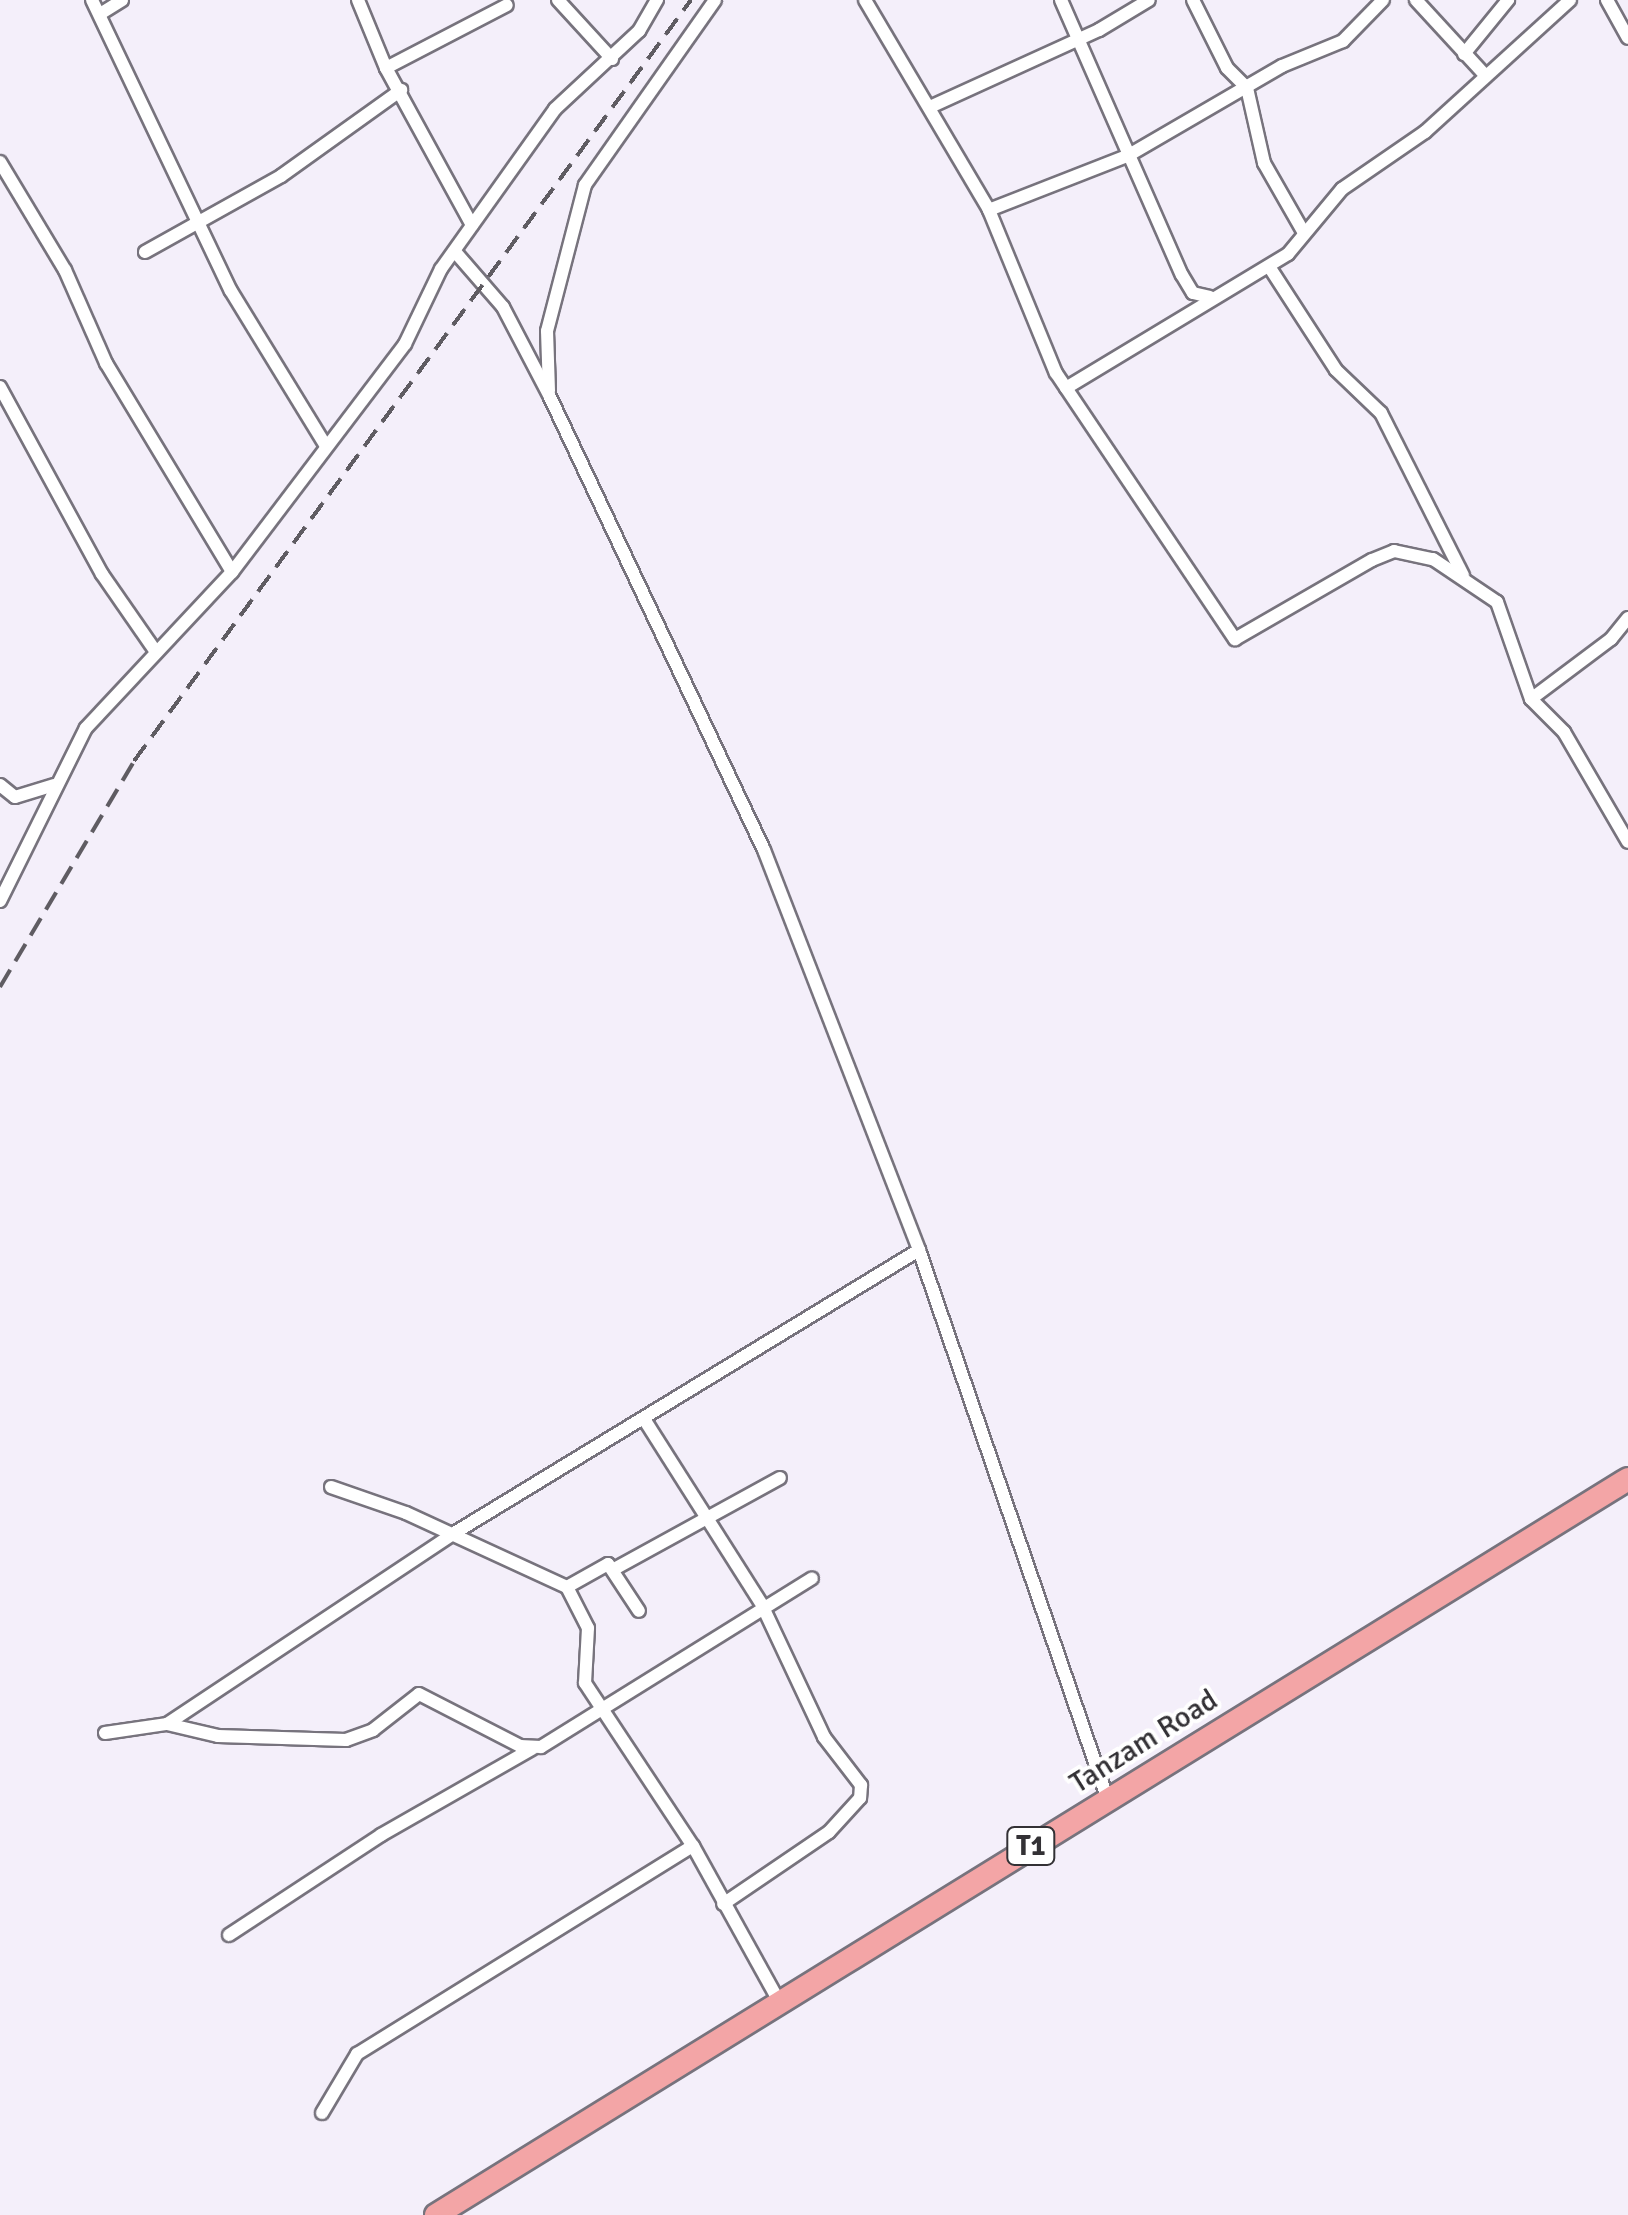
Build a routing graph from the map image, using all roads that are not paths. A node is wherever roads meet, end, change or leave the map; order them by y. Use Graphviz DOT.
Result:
graph roads {
  1 [pos="92,0"];
  2 [pos="122,0"];
  3 [pos="358,0"];
  4 [pos="558,0"];
  5 [pos="657,0"];
  6 [pos="715,0"];
  7 [pos="865,0"];
  8 [pos="1062,0"];
  9 [pos="1149,0"];
  10 [pos="1193,0"];
  11 [pos="1383,0"];
  12 [pos="1416,0"];
  13 [pos="1508,0"];
  14 [pos="1570,0"];
  15 [pos="1607,0"];
  16 [pos="507,5"];
  17 [pos="100,14"];
  18 [pos="1078,37"];
  19 [pos="1628,38"];
  20 [pos="1464,54"];
  21 [pos="612,59"];
  22 [pos="386,68"];
  23 [pos="1486,76"];
  24 [pos="1247,88"];
  25 [pos="401,90"];
  26 [pos="930,107"];
  27 [pos="1129,156"];
  28 [pos="0,162"];
  29 [pos="989,210"];
  30 [pos="197,220"];
  31 [pos="472,225"];
  32 [pos="1303,231"];
  33 [pos="145,252"];
  34 [pos="456,254"];
  35 [pos="1270,268"];
  36 [pos="1210,297"];
  37 [pos="0,386"];
  38 [pos="1066,388"];
  39 [pos="549,394"];
  40 [pos="326,446"];
  41 [pos="232,572"];
  42 [pos="1464,575"];
  43 [pos="1628,618"];
  44 [pos="156,652"];
  45 [pos="1531,699"];
  46 [pos="0,785"];
  47 [pos="54,785"];
  48 [pos="1628,842"];
  49 [pos="0,902"];
  50 [pos="919,1250"];
  51 [pos="646,1422"];
  52 [pos="780,1478"];
  53 [pos="1628,1479"];
  54 [pos="331,1487"];
  55 [pos="705,1520"];
  56 [pos="452,1536"];
  57 [pos="616,1568"];
  58 [pos="812,1578"];
  59 [pos="567,1587"];
  60 [pos="762,1604"];
  61 [pos="639,1611"];
  62 [pos="604,1708"];
  63 [pos="167,1724"];
  64 [pos="105,1733"];
  65 [pos="532,1749"];
  66 [pos="1108,1800"];
  67 [pos="693,1846"];
  68 [pos="723,1904"];
  69 [pos="228,1935"];
  70 [pos="780,2004"];
  71 [pos="322,2113"];
  72 [pos="436,2215"];
  1 -- 17 [label="street"];
  2 -- 17 [label="street"];
  3 -- 22 [label="street"];
  4 -- 21 [label="street"];
  5 -- 21 [label="street"];
  6 -- 39 [label="street"];
  7 -- 26 [label="street"];
  8 -- 18 [label="street"];
  9 -- 18 [label="street"];
  10 -- 24 [label="street"];
  11 -- 24 [label="street"];
  12 -- 20 [label="street"];
  13 -- 20 [label="street"];
  14 -- 23 [label="street"];
  15 -- 19 [label="street"];
  16 -- 22 [label="street"];
  17 -- 30 [label="street"];
  18 -- 26 [label="street"];
  18 -- 27 [label="street"];
  20 -- 23 [label="street"];
  21 -- 31 [label="street"];
  22 -- 25 [label="street"];
  23 -- 32 [label="street"];
  24 -- 27 [label="street"];
  24 -- 32 [label="street"];
  25 -- 30 [label="street"];
  25 -- 31 [label="street"];
  26 -- 29 [label="street"];
  27 -- 29 [label="street"];
  27 -- 36 [label="street"];
  28 -- 41 [label="street"];
  29 -- 38 [label="street"];
  30 -- 33 [label="street"];
  30 -- 40 [label="street"];
  31 -- 34 [label="street"];
  32 -- 35 [label="street"];
  34 -- 39 [label="street"];
  34 -- 40 [label="street"];
  35 -- 36 [label="street"];
  35 -- 42 [label="street"];
  36 -- 38 [label="street"];
  37 -- 44 [label="street"];
  38 -- 42 [label="street"];
  39 -- 50 [label="street"];
  40 -- 41 [label="street"];
  41 -- 44 [label="street"];
  42 -- 45 [label="street"];
  43 -- 45 [label="street"];
  44 -- 47 [label="street"];
  45 -- 48 [label="street"];
  46 -- 47 [label="street"];
  47 -- 49 [label="street"];
  50 -- 51 [label="street"];
  50 -- 66 [label="street"];
  51 -- 55 [label="street"];
  51 -- 56 [label="street"];
  52 -- 55 [label="street"];
  53 -- 66 [label="highway, Tanzam Road / T1"];
  54 -- 56 [label="street"];
  55 -- 57 [label="street"];
  55 -- 60 [label="street"];
  56 -- 59 [label="street"];
  56 -- 63 [label="street"];
  57 -- 59 [label="street"];
  57 -- 61 [label="street"];
  58 -- 60 [label="street"];
  59 -- 62 [label="street"];
  60 -- 62 [label="street"];
  60 -- 68 [label="street"];
  62 -- 65 [label="street"];
  62 -- 67 [label="street"];
  63 -- 64 [label="street"];
  63 -- 65 [label="street"];
  65 -- 69 [label="street"];
  66 -- 70 [label="highway, Tanzam Road / T1"];
  67 -- 68 [label="street"];
  67 -- 71 [label="street"];
  68 -- 70 [label="street"];
  70 -- 72 [label="highway, Tanzam Road / T1"];
}
